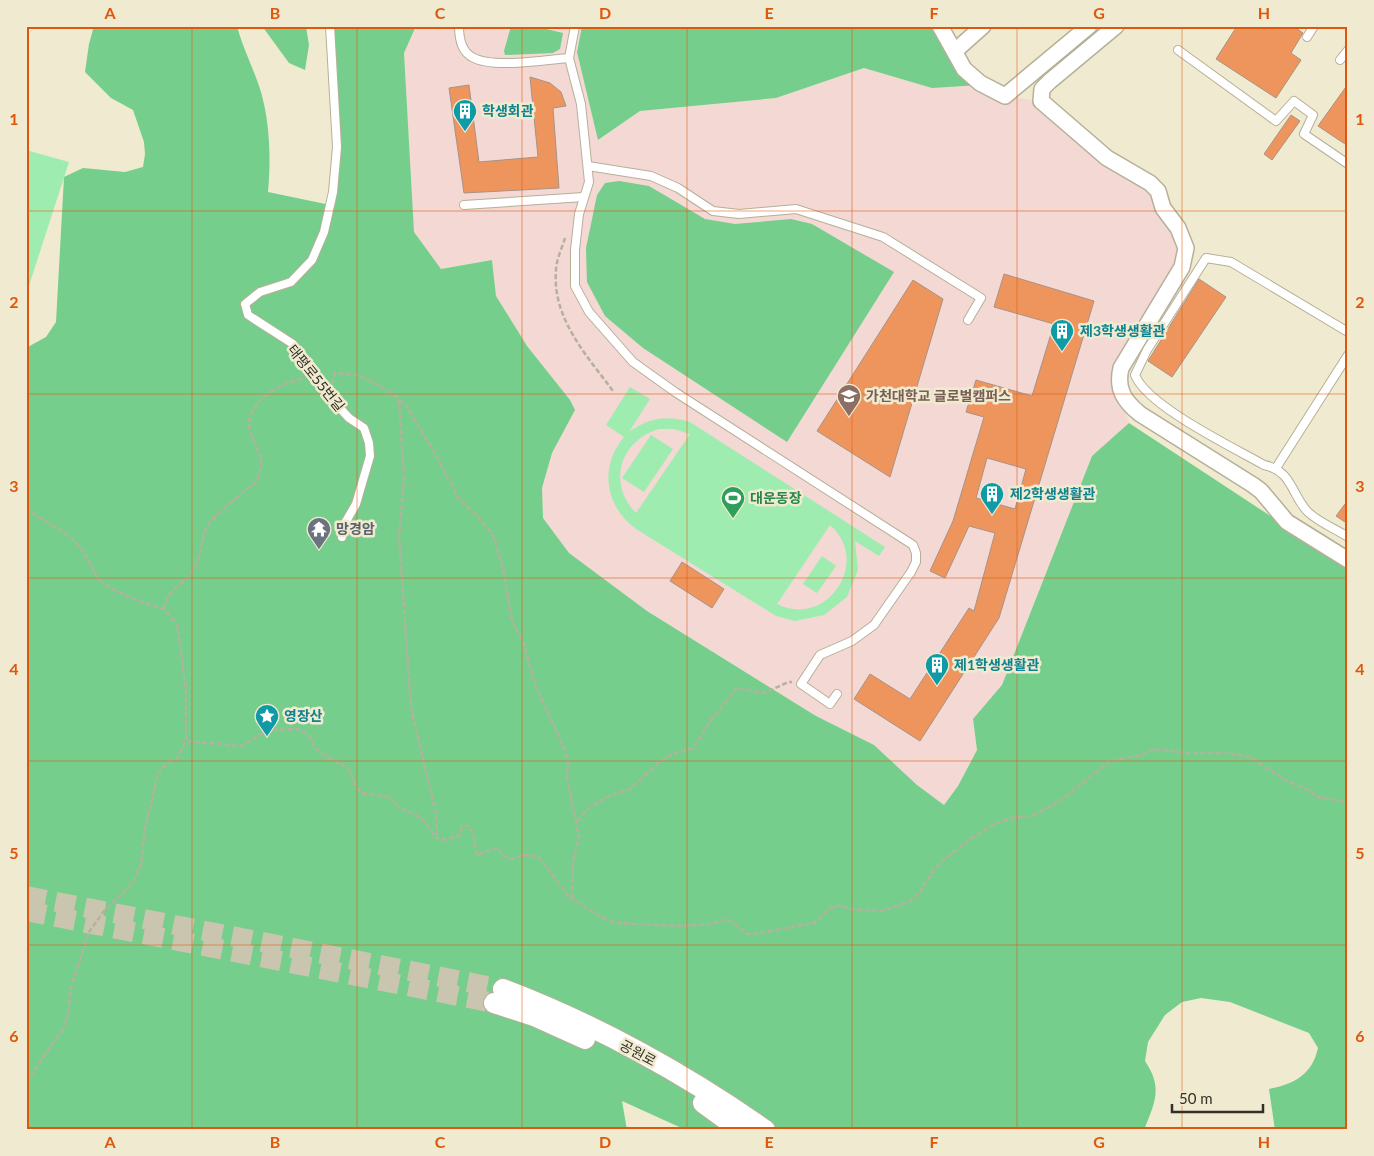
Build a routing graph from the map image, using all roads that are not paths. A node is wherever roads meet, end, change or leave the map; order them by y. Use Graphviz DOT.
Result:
graph roads {
  1 [pos="330,26"];
  2 [pos="459,26"];
  3 [pos="575,26"];
  4 [pos="940,26"];
  5 [pos="983,26"];
  6 [pos="1089,26"];
  7 [pos="1116,26"];
  8 [pos="1314,26"];
  9 [pos="1307,37"];
  10 [pos="1178,50"];
  11 [pos="1348,50"];
  12 [pos="955,51"];
  13 [pos="569,58"];
  14 [pos="1340,60"];
  15 [pos="1348,164"];
  16 [pos="588,166"];
  17 [pos="584,197"];
  18 [pos="464,205"];
  19 [pos="968,320"];
  20 [pos="1348,332"];
  21 [pos="1348,355"];
  22 [pos="1276,468"];
  23 [pos="342,536"];
  24 [pos="1348,537"];
  25 [pos="1348,560"];
  26 [pos="837,694"];
  27 [pos="740,1130"];
  28 [pos="765,1130"];
  1 -- 23 [label="lane, 태평로55번길"];
  2 -- 13 [label="lane"];
  3 -- 13 [label="lane"];
  4 -- 12 [label="street"];
  5 -- 12 [label="street"];
  6 -- 12 [label="street"];
  7 -- 25 [label="street"];
  8 -- 9 [label="lane"];
  10 -- 15 [label="lane"];
  11 -- 14 [label="lane"];
  13 -- 16 [label="lane"];
  16 -- 17 [label="lane"];
  16 -- 19 [label="lane"];
  17 -- 18 [label="lane"];
  17 -- 26 [label="lane"];
  20 -- 22 [label="lane"];
  21 -- 22 [label="lane"];
  22 -- 24 [label="lane"];
  27 -- 28 [label="main road, 공원로"];
}
